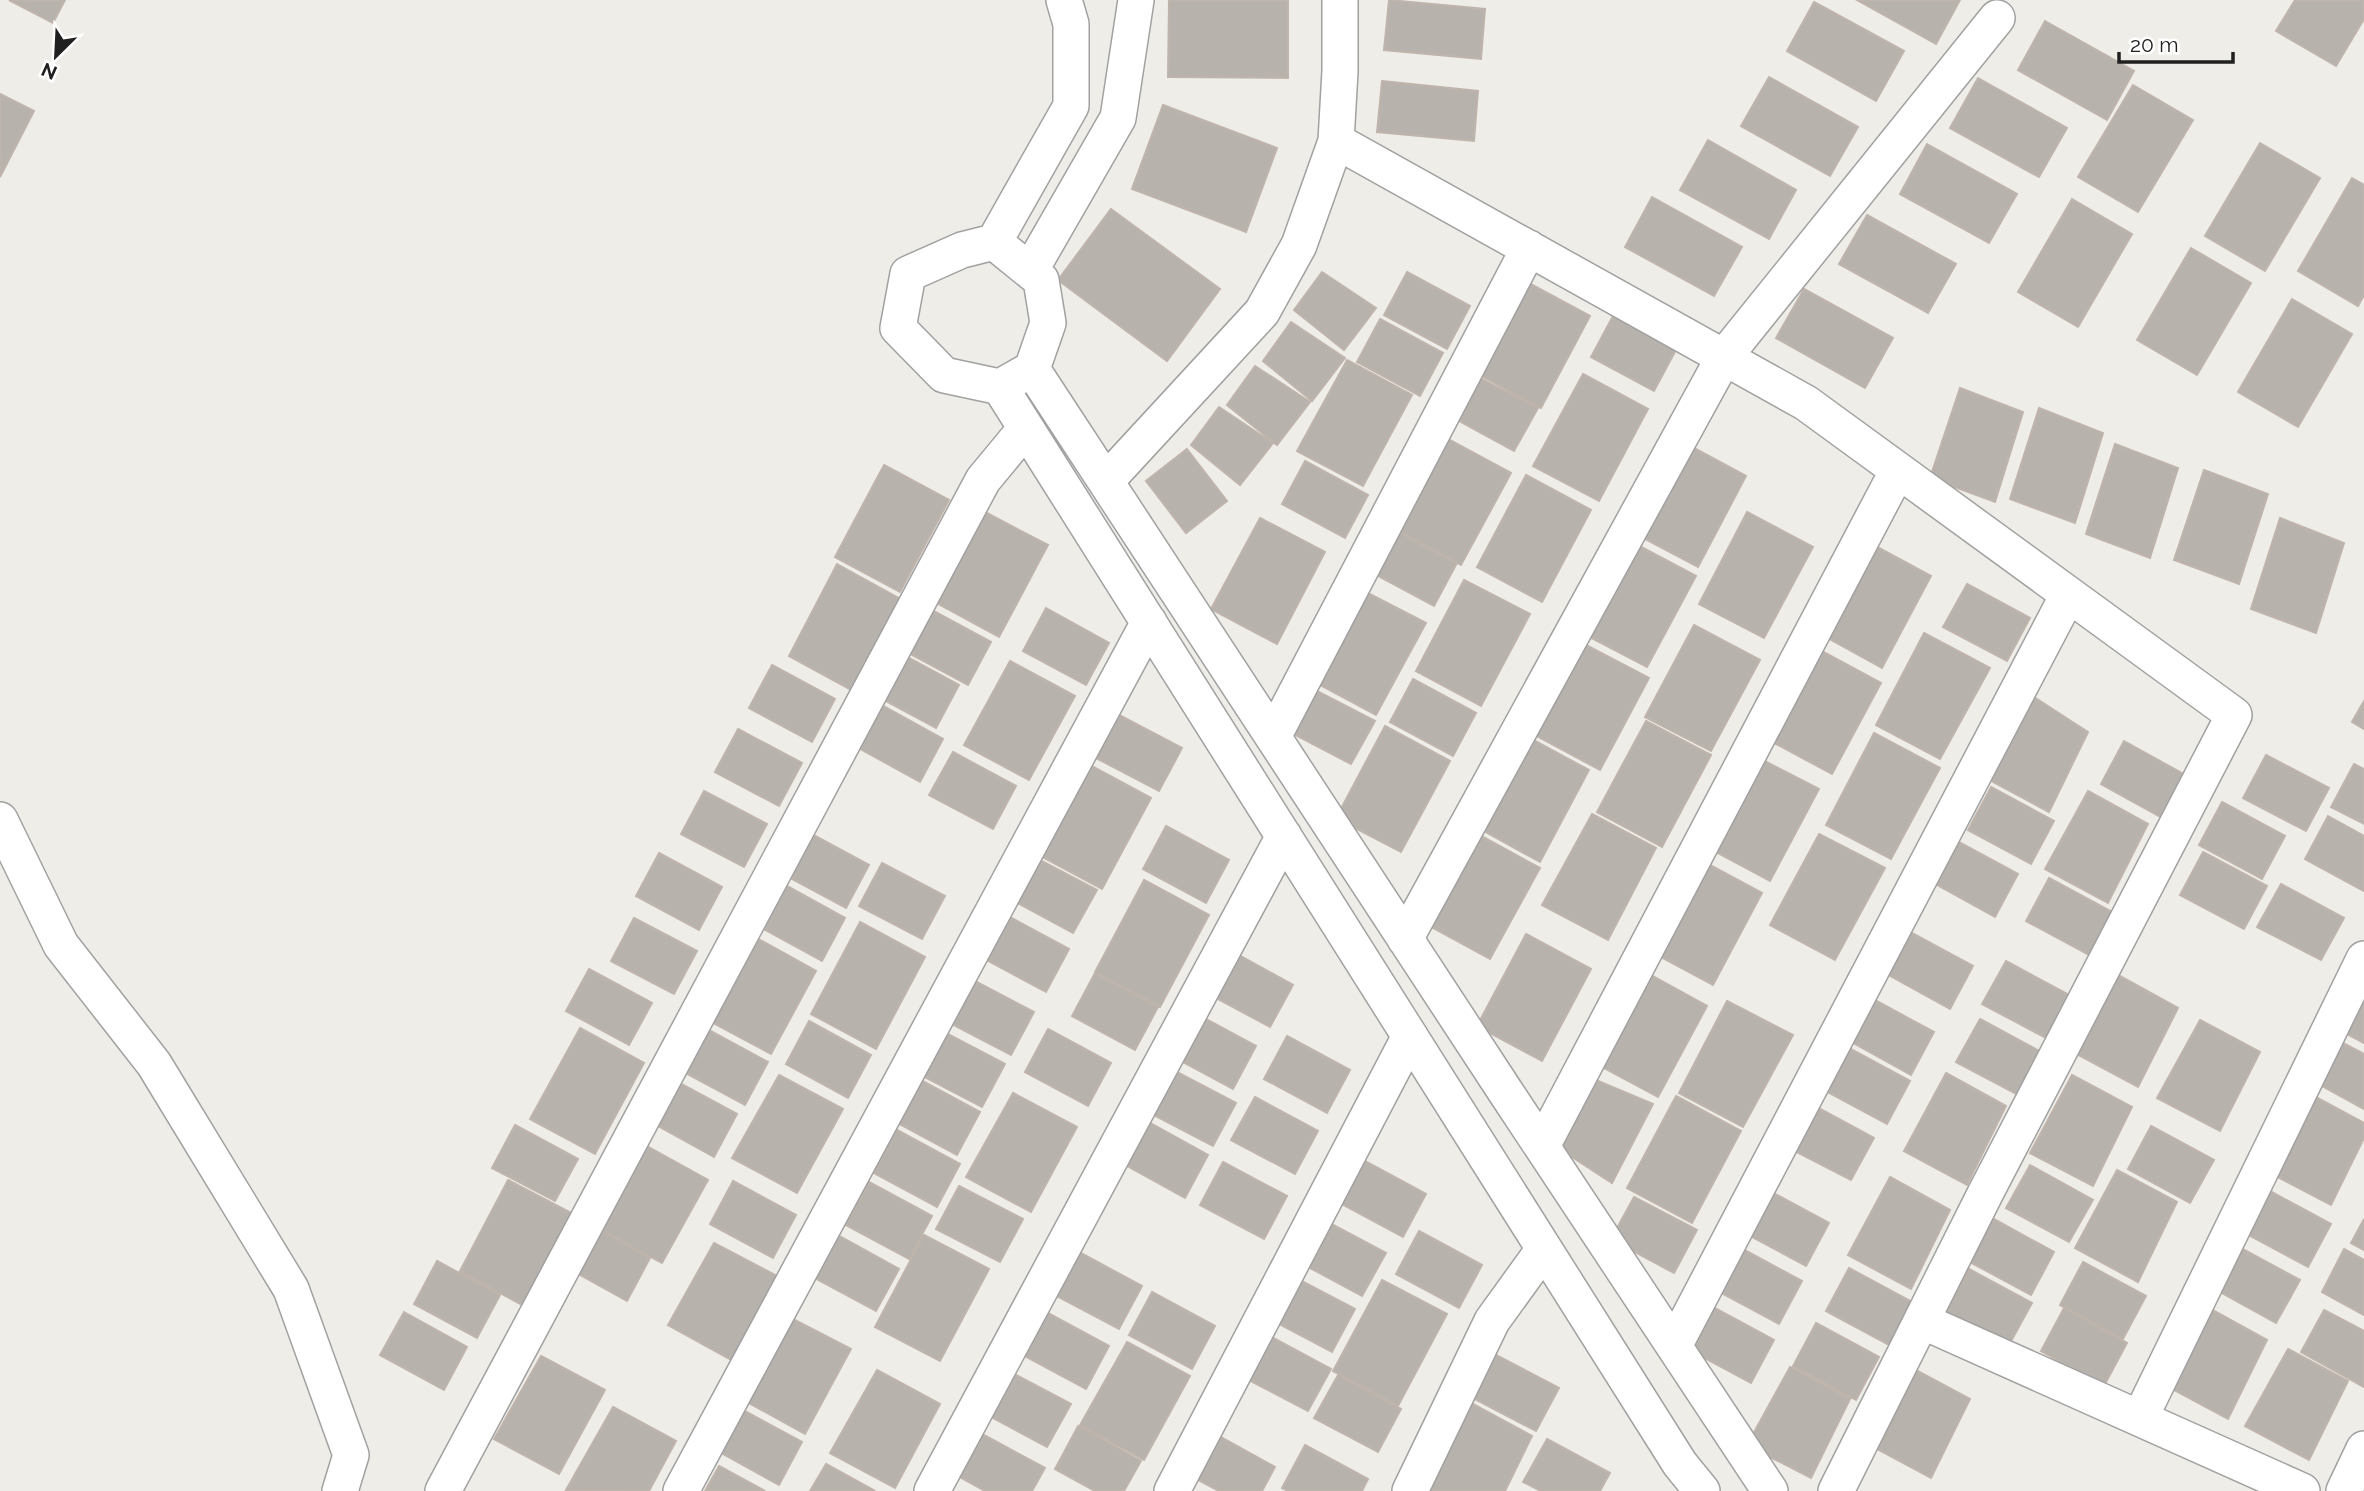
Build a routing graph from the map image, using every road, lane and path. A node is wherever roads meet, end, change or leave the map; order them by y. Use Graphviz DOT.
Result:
graph roads {
  1 [pos="1064,0"];
  2 [pos="1136,0"];
  3 [pos="1340,0"];
  4 [pos="1997,18"];
  5 [pos="1336,141"];
  6 [pos="994,242"];
  7 [pos="1529,248"];
  8 [pos="1030,271"];
  9 [pos="1724,357"];
  10 [pos="1032,369"];
  11 [pos="1000,387"];
  12 [pos="1026,428"];
  13 [pos="1898,470"];
  14 [pos="1105,481"];
  15 [pos="2068,595"];
  16 [pos="1149,622"];
  17 [pos="1273,737"];
  18 [pos="0,820"];
  19 [pos="1284,836"];
  20 [pos="1405,939"];
  21 [pos="2364,959"];
  22 [pos="1410,1036"];
  23 [pos="1542,1146"];
  24 [pos="1544,1249"];
  25 [pos="1922,1321"];
  26 [pos="1674,1346"];
  27 [pos="2140,1418"];
  28 [pos="2364,1449"];
  29 [pos="1673,1477"];
  30 [pos="340,1491"];
  31 [pos="443,1491"];
  32 [pos="681,1491"];
  33 [pos="932,1491"];
  34 [pos="1171,1491"];
  35 [pos="1410,1491"];
  36 [pos="1702,1491"];
  37 [pos="1770,1491"];
  38 [pos="1836,1491"];
  39 [pos="2302,1491"];
  40 [pos="2344,1491"];
  1 -- 6 [label="street"];
  2 -- 8 [label="street"];
  3 -- 5 [label="street"];
  4 -- 9 [label="street"];
  5 -- 7 [label="street"];
  5 -- 14 [label="street"];
  6 -- 8 [label="street"];
  6 -- 11 [label="street"];
  7 -- 9 [label="street"];
  7 -- 17 [label="street"];
  8 -- 10 [label="street"];
  9 -- 13 [label="street"];
  9 -- 20 [label="street"];
  10 -- 11 [label="street"];
  10 -- 14 [label="street"];
  11 -- 12 [label="street"];
  12 -- 16 [label="street"];
  12 -- 31 [label="street"];
  13 -- 15 [label="street"];
  13 -- 23 [label="street"];
  14 -- 17 [label="street"];
  15 -- 25 [label="street"];
  15 -- 26 [label="street"];
  16 -- 19 [label="street"];
  16 -- 32 [label="street"];
  17 -- 20 [label="street"];
  18 -- 30 [label="street"];
  19 -- 22 [label="street"];
  19 -- 33 [label="street"];
  20 -- 23 [label="street"];
  21 -- 27 [label="street"];
  22 -- 24 [label="street"];
  22 -- 34 [label="street"];
  23 -- 26 [label="street"];
  24 -- 29 [label="street"];
  24 -- 35 [label="street"];
  25 -- 27 [label="street"];
  25 -- 38 [label="street"];
  26 -- 37 [label="street"];
  27 -- 39 [label="street"];
  28 -- 40 [label="street"];
  29 -- 36 [label="street"];
}
